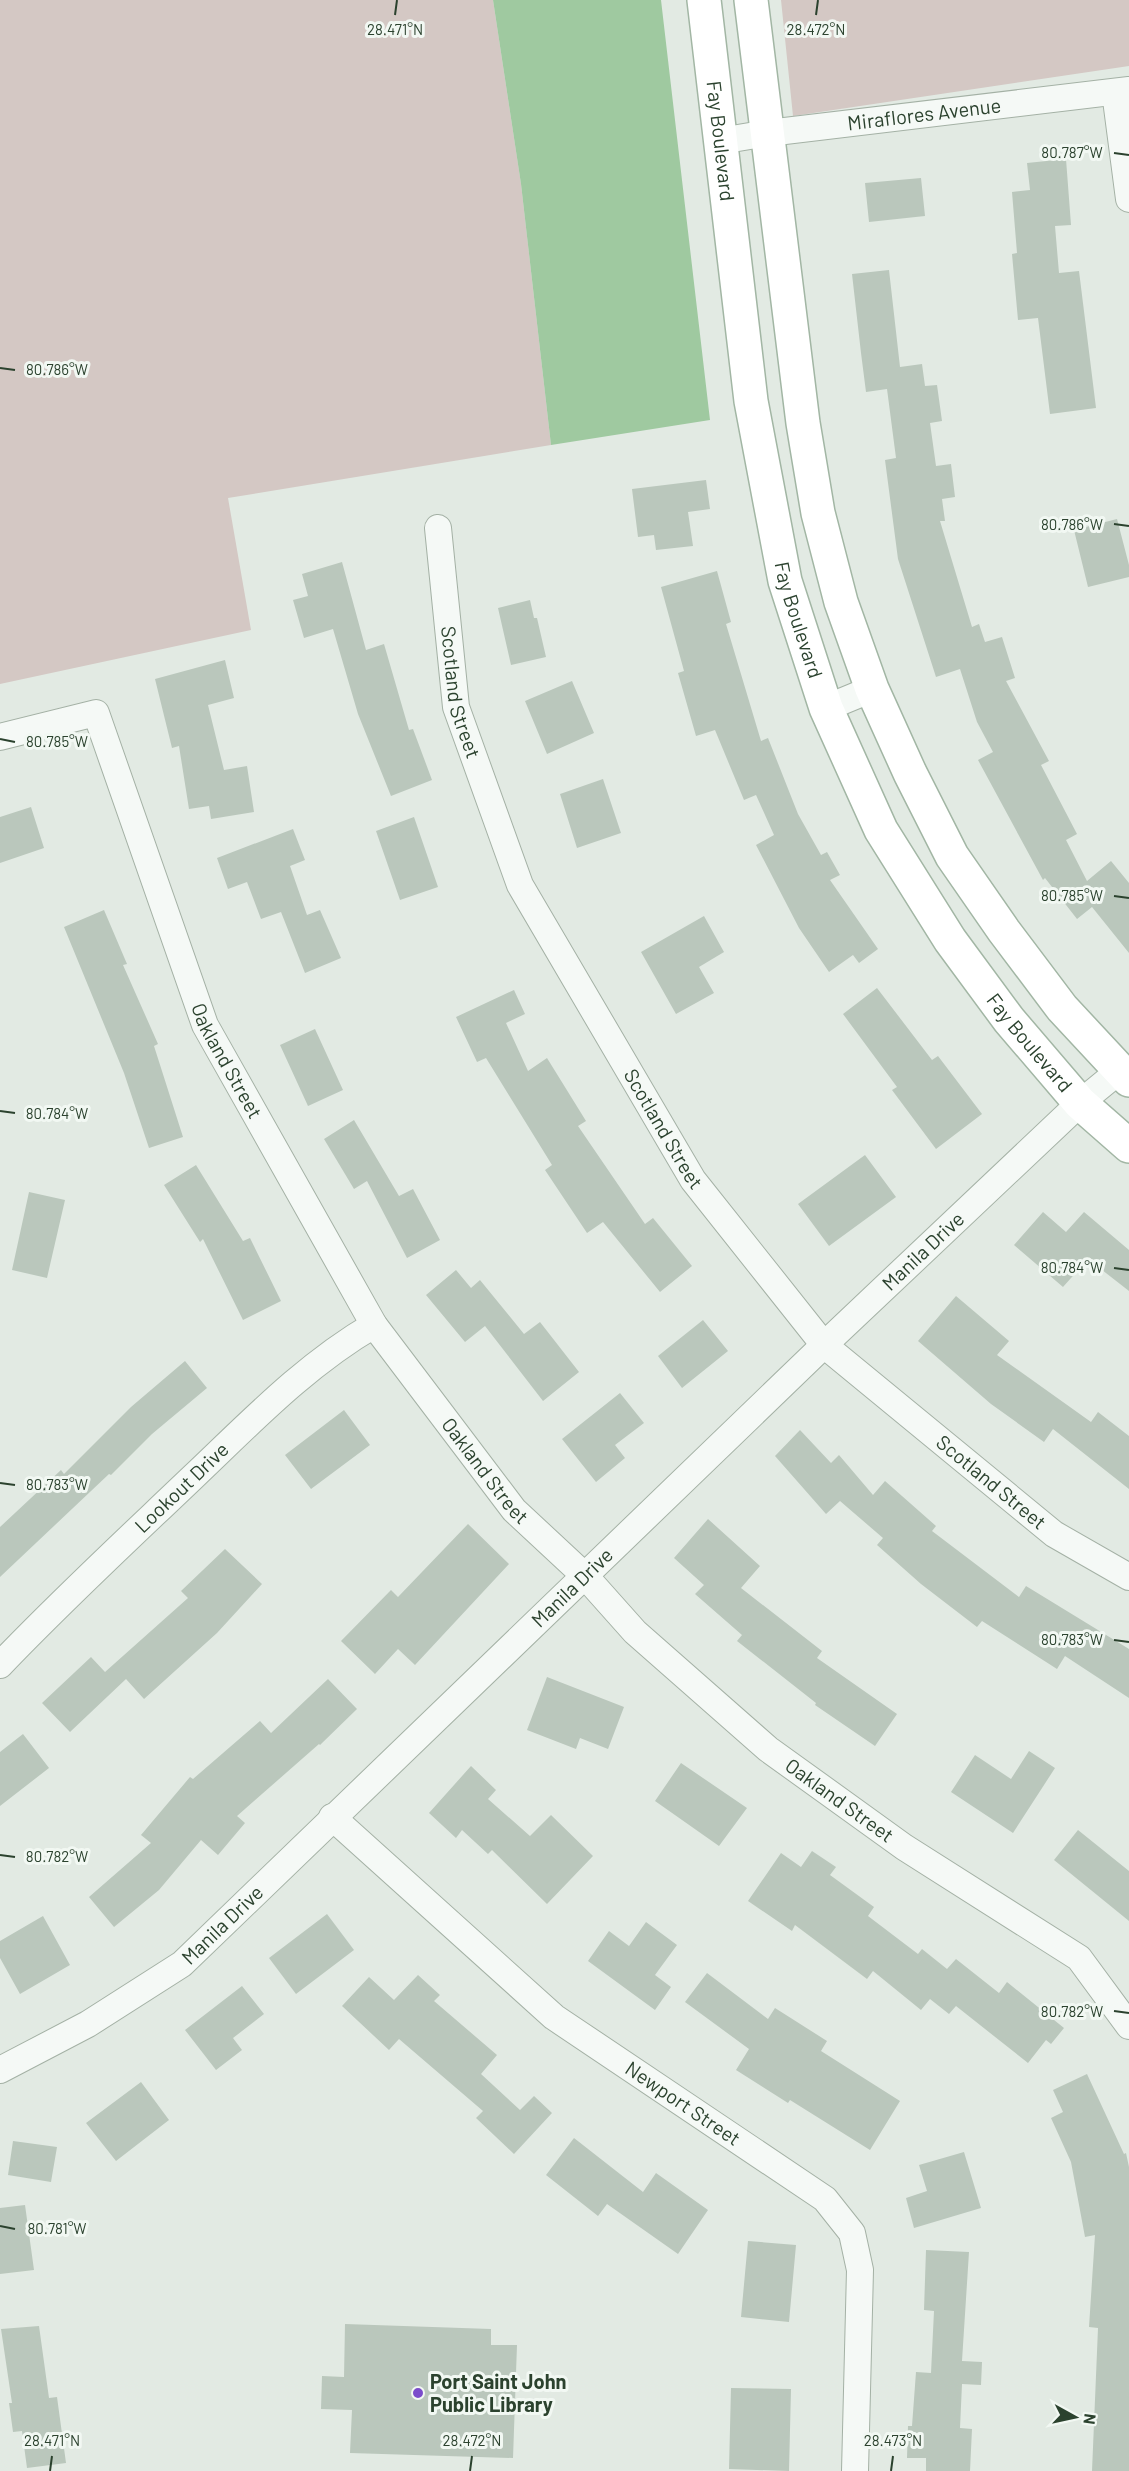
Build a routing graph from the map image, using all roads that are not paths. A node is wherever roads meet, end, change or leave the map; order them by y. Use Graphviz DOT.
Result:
graph roads {
  1 [pos="704,0"];
  2 [pos="751,0"];
  3 [pos="1122,91"];
  4 [pos="768,133"];
  5 [pos="720,141"];
  6 [pos="1129,199"];
  7 [pos="438,528"];
  8 [pos="872,689"];
  9 [pos="826,708"];
  10 [pos="0,737"];
  11 [pos="1124,1075"];
  12 [pos="1080,1103"];
  13 [pos="1129,1146"];
  14 [pos="374,1325"];
  15 [pos="824,1345"];
  16 [pos="585,1577"];
  17 [pos="1129,1577"];
  18 [pos="0,1665"];
  19 [pos="332,1817"];
  20 [pos="1129,2026"];
  21 [pos="0,2070"];
  22 [pos="855,2471"];
  1 -- 5 [label="main road, Fay Boulevard"];
  2 -- 4 [label="main road"];
  3 -- 4 [label="street, Miraflores Avenue"];
  3 -- 6 [label="street"];
  4 -- 5 [label="street, Miraflores Avenue"];
  4 -- 8 [label="main road"];
  5 -- 9 [label="main road, Fay Boulevard"];
  7 -- 15 [label="street, Scotland Street"];
  8 -- 9 [label="street"];
  8 -- 11 [label="main road"];
  9 -- 12 [label="main road, Fay Boulevard"];
  10 -- 14 [label="street, Oakland Street"];
  11 -- 12 [label="street, Manila Drive"];
  12 -- 13 [label="main road, Fay Boulevard"];
  12 -- 15 [label="street, Manila Drive"];
  14 -- 16 [label="street, Oakland Street"];
  14 -- 18 [label="street, Lookout Drive"];
  15 -- 16 [label="street, Manila Drive"];
  15 -- 17 [label="street, Scotland Street"];
  16 -- 19 [label="street, Manila Drive"];
  16 -- 20 [label="street, Oakland Street"];
  19 -- 21 [label="street, Manila Drive"];
  19 -- 22 [label="street, Newport Street"];
}
